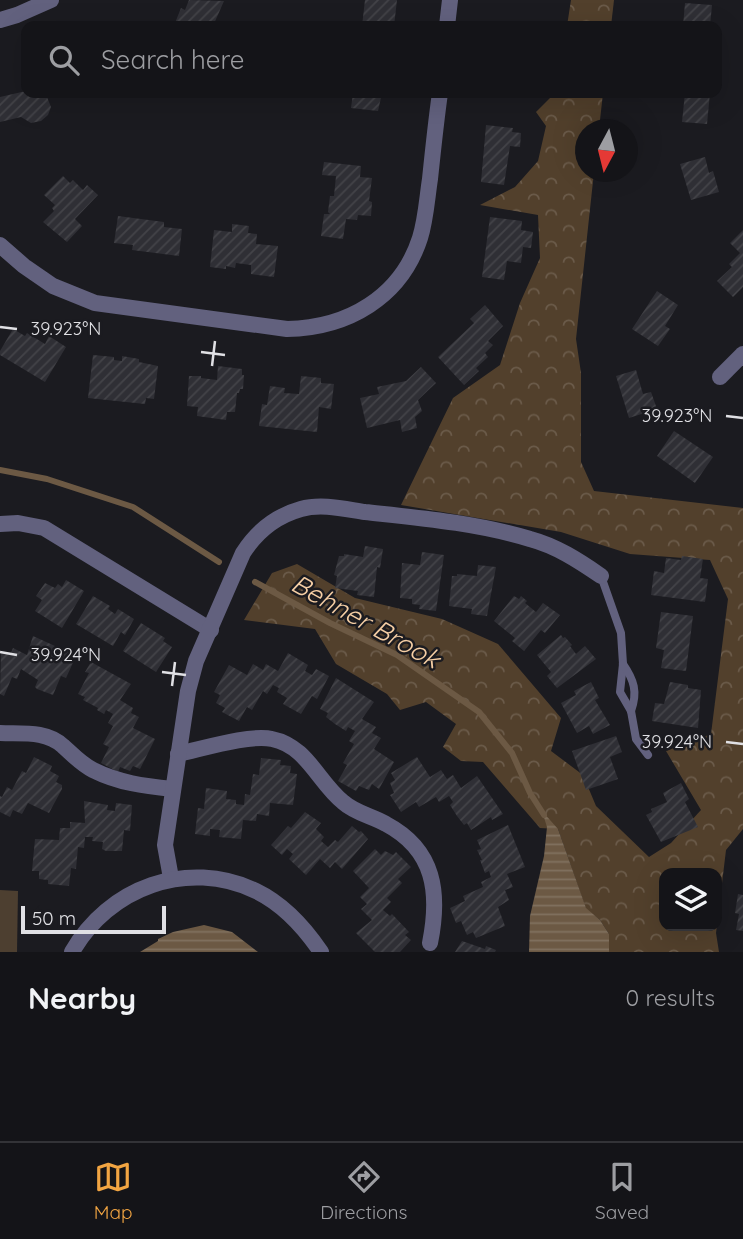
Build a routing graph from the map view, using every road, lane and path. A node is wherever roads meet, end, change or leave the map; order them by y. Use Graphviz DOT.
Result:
graph roads {
  1 [pos="51,0"];
  2 [pos="450,0"];
  3 [pos="0,20"];
  4 [pos="448,21"];
  5 [pos="439,98"];
  6 [pos="0,244"];
  7 [pos="743,354"];
  8 [pos="720,377"];
  9 [pos="0,524"];
  10 [pos="600,576"];
  11 [pos="211,629"];
  12 [pos="623,664"];
  13 [pos="631,711"];
  14 [pos="0,733"];
  15 [pos="178,754"];
  16 [pos="648,755"];
  17 [pos="173,789"];
  18 [pos="171,878"];
  19 [pos="430,943"];
  20 [pos="72,952"];
  21 [pos="321,952"];
  1 -- 3 [label="street"];
  2 -- 4 [label="street"];
  5 -- 6 [label="street"];
  7 -- 8 [label="street"];
  9 -- 11 [label="street"];
  10 -- 11 [label="street"];
  10 -- 12 [label="lane"];
  11 -- 15 [label="street"];
  12 -- 13 [label="lane"];
  12 -- 13 [label="lane"];
  13 -- 16 [label="lane"];
  14 -- 17 [label="street"];
  15 -- 17 [label="street"];
  15 -- 19 [label="street"];
  17 -- 18 [label="street"];
  18 -- 20 [label="street"];
  18 -- 21 [label="street"];
}
